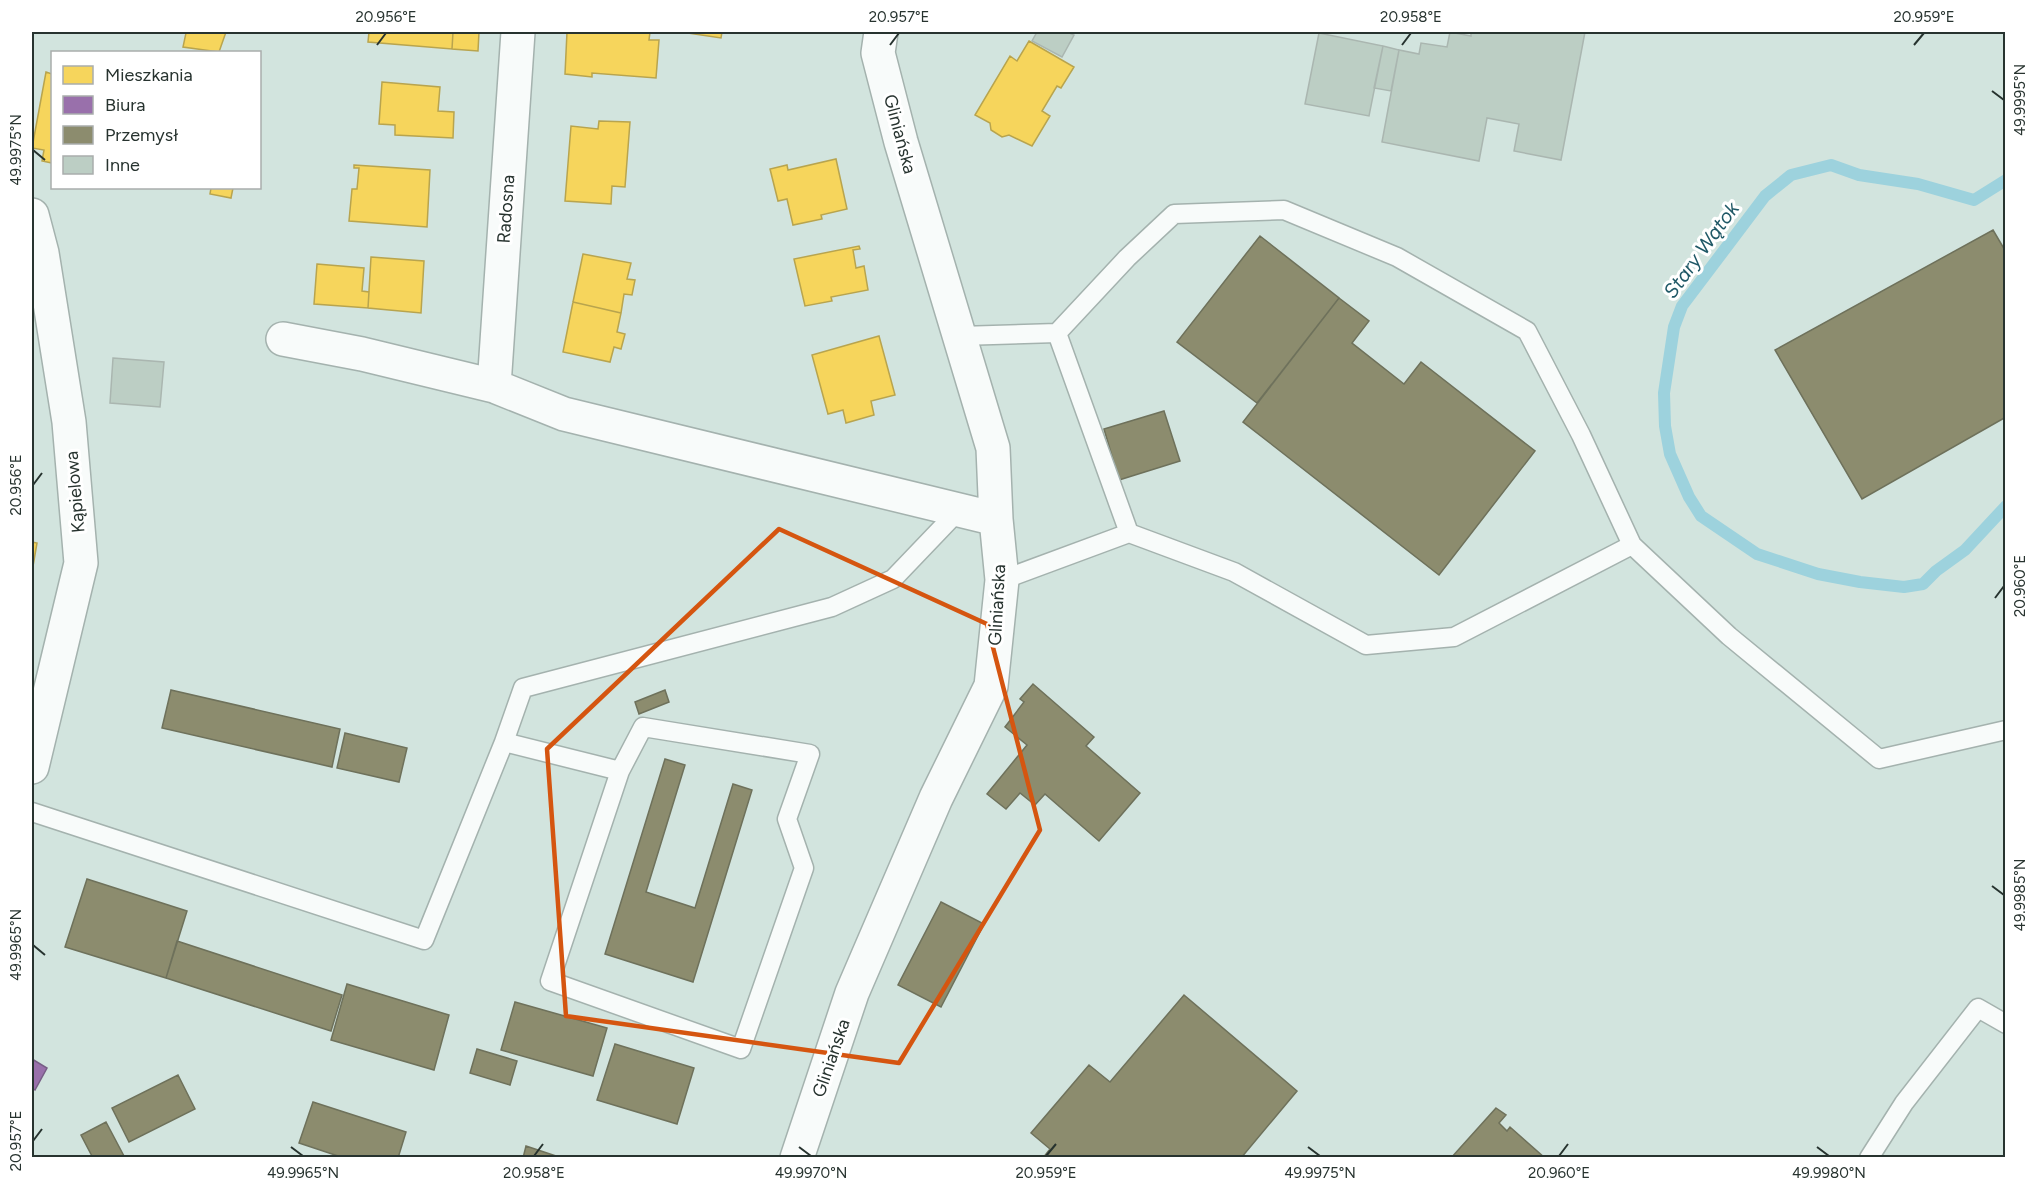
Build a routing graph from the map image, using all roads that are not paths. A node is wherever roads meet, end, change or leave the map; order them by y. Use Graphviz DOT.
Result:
graph roads {
  1 [pos="518,32"];
  2 [pos="881,32"];
  3 [pos="32,215"];
  4 [pos="1057,333"];
  5 [pos="960,336"];
  6 [pos="283,339"];
  7 [pos="494,386"];
  8 [pos="959,510"];
  9 [pos="996,519"];
  10 [pos="1129,533"];
  11 [pos="1632,545"];
  12 [pos="1002,580"];
  13 [pos="2006,730"];
  14 [pos="504,742"];
  15 [pos="32,767"];
  16 [pos="620,771"];
  17 [pos="32,812"];
  18 [pos="2006,1024"];
  19 [pos="797,1158"];
  20 [pos="1869,1158"];
  1 -- 7 [label="street, Radosna"];
  2 -- 5 [label="street, Gliniańska"];
  3 -- 15 [label="street, Kąpielowa"];
  4 -- 5 [label="lane"];
  4 -- 10 [label="lane"];
  4 -- 11 [label="lane"];
  5 -- 9 [label="street, Gliniańska"];
  6 -- 7 [label="street"];
  7 -- 8 [label="street"];
  8 -- 9 [label="street"];
  8 -- 14 [label="lane"];
  9 -- 12 [label="street, Gliniańska"];
  10 -- 11 [label="lane"];
  10 -- 12 [label="lane"];
  11 -- 13 [label="lane"];
  12 -- 19 [label="street, Gliniańska"];
  14 -- 16 [label="lane"];
  14 -- 17 [label="lane"];
  16 -- 16 [label="lane"];
  18 -- 20 [label="lane"];
}
